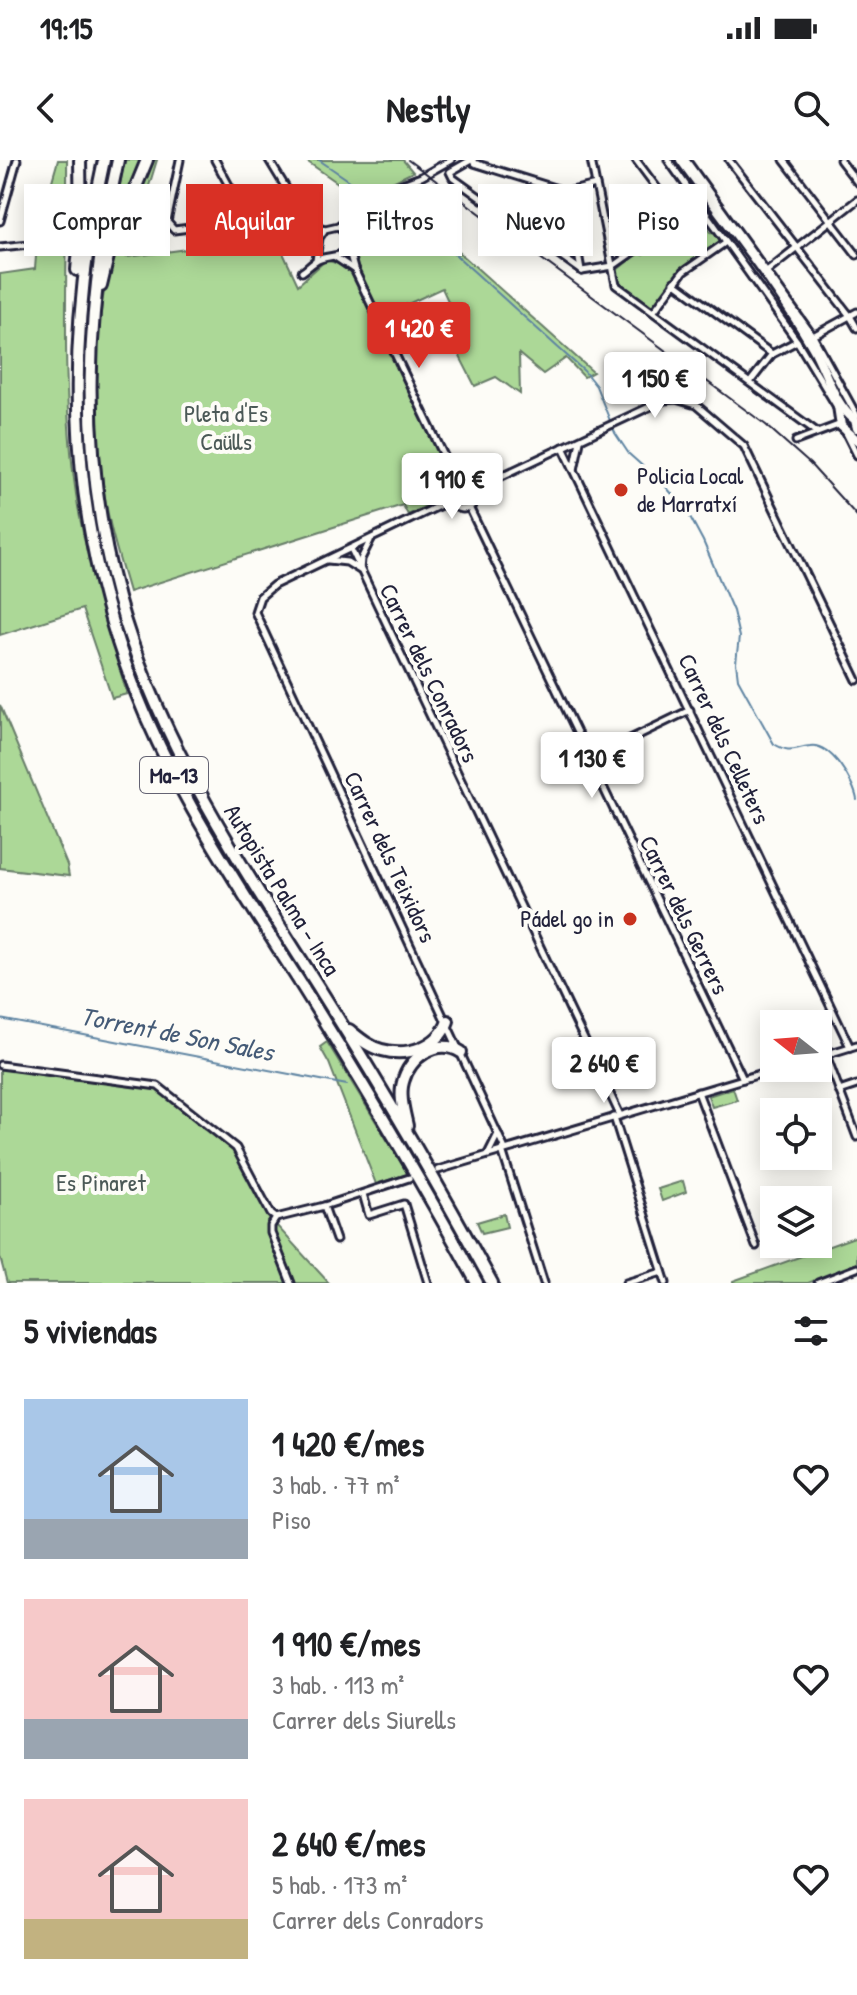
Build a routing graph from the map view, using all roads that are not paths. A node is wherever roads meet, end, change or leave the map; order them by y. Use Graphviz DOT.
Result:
graph roads {
  1 [pos="17,160"];
  2 [pos="80,160"];
  3 [pos="104,160"];
  4 [pos="118,160"];
  5 [pos="147,160"];
  6 [pos="180,160"];
  7 [pos="215,160"];
  8 [pos="269,160"];
  9 [pos="451,160"];
  10 [pos="472,160"];
  11 [pos="636,160"];
  12 [pos="668,160"];
  13 [pos="684,160"];
  14 [pos="729,160"];
  15 [pos="784,160"];
  16 [pos="840,160"];
  17 [pos="593,161"];
  18 [pos="857,182"];
  19 [pos="227,184"];
  20 [pos="284,184"];
  21 [pos="400,184"];
  22 [pos="541,184"];
  23 [pos="654,184"];
  24 [pos="685,184"];
  25 [pos="596,185"];
  26 [pos="593,186"];
  27 [pos="7,196"];
  28 [pos="857,200"];
  29 [pos="0,201"];
  30 [pos="707,215"];
  31 [pos="0,221"];
  32 [pos="831,221"];
  33 [pos="338,226"];
  34 [pos="186,227"];
  35 [pos="325,229"];
  36 [pos="323,232"];
  37 [pos="726,242"];
  38 [pos="24,245"];
  39 [pos="0,247"];
  40 [pos="797,247"];
  41 [pos="323,249"];
  42 [pos="339,255"];
  43 [pos="857,255"];
  44 [pos="317,256"];
  45 [pos="332,256"];
  46 [pos="350,256"];
  47 [pos="579,256"];
  48 [pos="627,256"];
  49 [pos="316,261"];
  50 [pos="613,266"];
  51 [pos="354,269"];
  52 [pos="768,270"];
  53 [pos="582,271"];
  54 [pos="302,272"];
  55 [pos="674,282"];
  56 [pos="654,311"];
  57 [pos="857,312"];
  58 [pos="850,316"];
  59 [pos="92,322"];
  60 [pos="857,328"];
  61 [pos="78,333"];
  62 [pos="813,336"];
  63 [pos="797,341"];
  64 [pos="772,354"];
  65 [pos="751,381"];
  66 [pos="848,422"];
  67 [pos="817,432"];
  68 [pos="581,440"];
  69 [pos="857,440"];
  70 [pos="796,441"];
  71 [pos="563,447"];
  72 [pos="857,455"];
  73 [pos="574,470"];
  74 [pos="458,485"];
  75 [pos="474,489"];
  76 [pos="451,500"];
  77 [pos="469,507"];
  78 [pos="371,539"];
  79 [pos="351,549"];
  80 [pos="327,560"];
  81 [pos="360,570"];
  82 [pos="857,680"];
  83 [pos="690,710"];
  84 [pos="589,759"];
  85 [pos="448,1021"];
  86 [pos="341,1023"];
  87 [pos="854,1046"];
  88 [pos="461,1052"];
  89 [pos="832,1053"];
  90 [pos="0,1065"];
  91 [pos="832,1072"];
  92 [pos="760,1074"];
  93 [pos="743,1079"];
  94 [pos="857,1085"];
  95 [pos="839,1091"];
  96 [pos="698,1092"];
  97 [pos="617,1116"];
  98 [pos="499,1133"];
  99 [pos="409,1136"];
  100 [pos="857,1137"];
  101 [pos="504,1149"];
  102 [pos="488,1154"];
  103 [pos="438,1170"];
  104 [pos="409,1178"];
  105 [pos="363,1194"];
  106 [pos="324,1206"];
  107 [pos="276,1218"];
  108 [pos="336,1240"];
  109 [pos="756,1246"];
  110 [pos="857,1268"];
  111 [pos="662,1272"];
  112 [pos="291,1283"];
  113 [pos="428,1283"];
  114 [pos="477,1283"];
  115 [pos="492,1283"];
  116 [pos="544,1283"];
  117 [pos="626,1283"];
  118 [pos="666,1283"];
  119 [pos="821,1283"];
  1 -- 27 [label="street"];
  2 -- 61 [label="highway"];
  3 -- 61 [label="highway, Autopista Palma - Inca / Ma-13"];
  4 -- 59 [label="highway, Autopista Palma - Inca / Ma-13"];
  5 -- 59 [label="highway"];
  6 -- 34 [label="street"];
  7 -- 19 [label="street"];
  8 -- 20 [label="street"];
  9 -- 21 [label="street"];
  10 -- 22 [label="street"];
  10 -- 53 [label="street"];
  11 -- 23 [label="street"];
  12 -- 24 [label="street"];
  13 -- 52 [label="street"];
  13 -- 66 [label="main road"];
  14 -- 40 [label="street"];
  15 -- 32 [label="street"];
  16 -- 18 [label="street"];
  17 -- 25 [label="street"];
  25 -- 26 [label="street"];
  25 -- 50 [label="street"];
  27 -- 29 [label="street"];
  27 -- 31 [label="street"];
  28 -- 32 [label="street"];
  30 -- 37 [label="street"];
  32 -- 40 [label="street"];
  32 -- 43 [label="street"];
  33 -- 35 [label="street"];
  35 -- 36 [label="street"];
  37 -- 55 [label="street"];
  37 -- 63 [label="street"];
  38 -- 39 [label="street"];
  40 -- 52 [label="street"];
  40 -- 58 [label="street"];
  41 -- 45 [label="street"];
  42 -- 45 [label="street"];
  44 -- 49 [label="street"];
  45 -- 49 [label="street"];
  45 -- 51 [label="street"];
  46 -- 51 [label="street"];
  47 -- 53 [label="street"];
  48 -- 50 [label="street"];
  49 -- 54 [label="street"];
  50 -- 53 [label="street"];
  50 -- 56 [label="street"];
  51 -- 74 [label="street"];
  52 -- 62 [label="street"];
  55 -- 56 [label="street"];
  55 -- 64 [label="street"];
  56 -- 65 [label="street"];
  57 -- 58 [label="street"];
  58 -- 60 [label="street"];
  58 -- 62 [label="street"];
  59 -- 86 [label="highway, Autopista Palma - Inca / Ma-13"];
  61 -- 114 [label="highway, Autopista Palma - Inca / Ma-13"];
  62 -- 66 [label="street"];
  63 -- 64 [label="street"];
  63 -- 66 [label="street"];
  64 -- 65 [label="street"];
  65 -- 67 [label="street"];
  66 -- 67 [label="street"];
  66 -- 69 [label="main road"];
  66 -- 72 [label="street"];
  67 -- 70 [label="street"];
  68 -- 71 [label="street"];
  68 -- 73 [label="street"];
  68 -- 82 [label="street"];
  71 -- 73 [label="street, Carrer dels Celleters"];
  71 -- 75 [label="street"];
  73 -- 83 [label="street, Carrer dels Celleters"];
  74 -- 75 [label="street"];
  74 -- 76 [label="street"];
  75 -- 77 [label="street"];
  76 -- 77 [label="street"];
  76 -- 78 [label="street"];
  77 -- 84 [label="street, Carrer dels Gerrers"];
  78 -- 79 [label="street"];
  78 -- 81 [label="street"];
  79 -- 80 [label="street"];
  79 -- 81 [label="street, Carrer dels Conradors"];
  80 -- 81 [label="street"];
  80 -- 85 [label="street, Carrer dels Teixidors"];
  81 -- 97 [label="street, Carrer dels Conradors"];
  83 -- 84 [label="street"];
  83 -- 87 [label="street, Carrer dels Celleters"];
  84 -- 93 [label="street, Carrer dels Gerrers"];
  85 -- 86 [label="highway"];
  85 -- 88 [label="street, Carrer dels Teixidors"];
  86 -- 99 [label="highway, Autopista Palma - Inca / Ma-13"];
  87 -- 89 [label="street"];
  88 -- 98 [label="street, Carrer dels Teixidors"];
  88 -- 99 [label="highway"];
  90 -- 107 [label="street"];
  91 -- 95 [label="street"];
  92 -- 93 [label="street"];
  93 -- 96 [label="street"];
  94 -- 95 [label="street"];
  95 -- 100 [label="street"];
  96 -- 97 [label="street"];
  96 -- 109 [label="street"];
  97 -- 101 [label="street"];
  97 -- 111 [label="street, Carrer dels Conradors"];
  98 -- 101 [label="street, Carrer dels Teixidors"];
  98 -- 102 [label="street"];
  99 -- 115 [label="highway, Autopista Palma - Inca / Ma-13"];
  101 -- 102 [label="street"];
  101 -- 116 [label="street, Carrer dels Teixidors"];
  102 -- 103 [label="street"];
  104 -- 105 [label="street"];
  105 -- 106 [label="street"];
  105 -- 113 [label="street"];
  106 -- 107 [label="street"];
  106 -- 108 [label="street"];
  107 -- 112 [label="street"];
  110 -- 119 [label="street"];
  111 -- 117 [label="street"];
  111 -- 118 [label="street, Carrer dels Conradors"];
}
